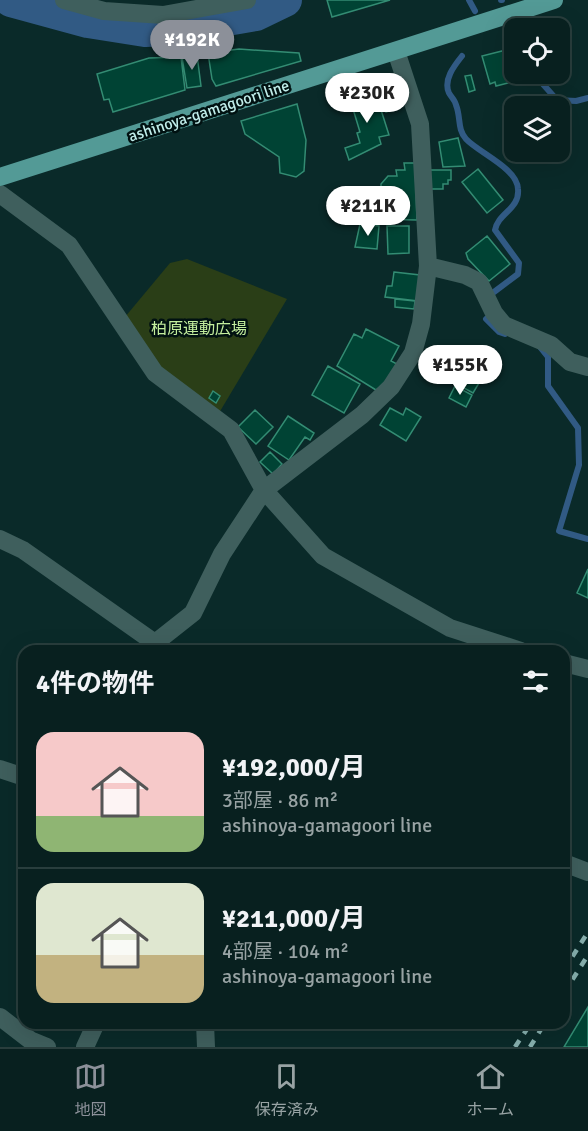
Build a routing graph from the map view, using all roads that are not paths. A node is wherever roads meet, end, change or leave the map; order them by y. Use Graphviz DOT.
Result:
graph roads {
  1 [pos="64,0"];
  2 [pos="247,0"];
  3 [pos="554,0"];
  4 [pos="396,51"];
  5 [pos="0,177"];
  6 [pos="0,194"];
  7 [pos="428,266"];
  8 [pos="588,367"];
  9 [pos="264,490"];
  10 [pos="0,538"];
  11 [pos="154,645"];
  12 [pos="159,645"];
  13 [pos="502,645"];
  14 [pos="570,664"];
  15 [pos="588,669"];
  16 [pos="0,769"];
  17 [pos="18,775"];
  18 [pos="570,865"];
  19 [pos="588,872"];
  20 [pos="0,1017"];
  21 [pos="93,1029"];
  22 [pos="205,1029"];
  23 [pos="47,1047"];
  24 [pos="85,1047"];
  25 [pos="206,1047"];
  1 -- 2 [label="street"];
  3 -- 4 [label="main road, ashinoya-gamagoori line"];
  4 -- 5 [label="main road, ashinoya-gamagoori line"];
  4 -- 7 [label="street"];
  6 -- 9 [label="street"];
  7 -- 8 [label="street"];
  7 -- 9 [label="street"];
  9 -- 12 [label="street"];
  9 -- 13 [label="street"];
  10 -- 11 [label="street"];
  14 -- 15 [label="street"];
  16 -- 17 [label="street"];
  18 -- 19 [label="street"];
  20 -- 23 [label="street"];
  21 -- 24 [label="street"];
  22 -- 25 [label="street"];
}
